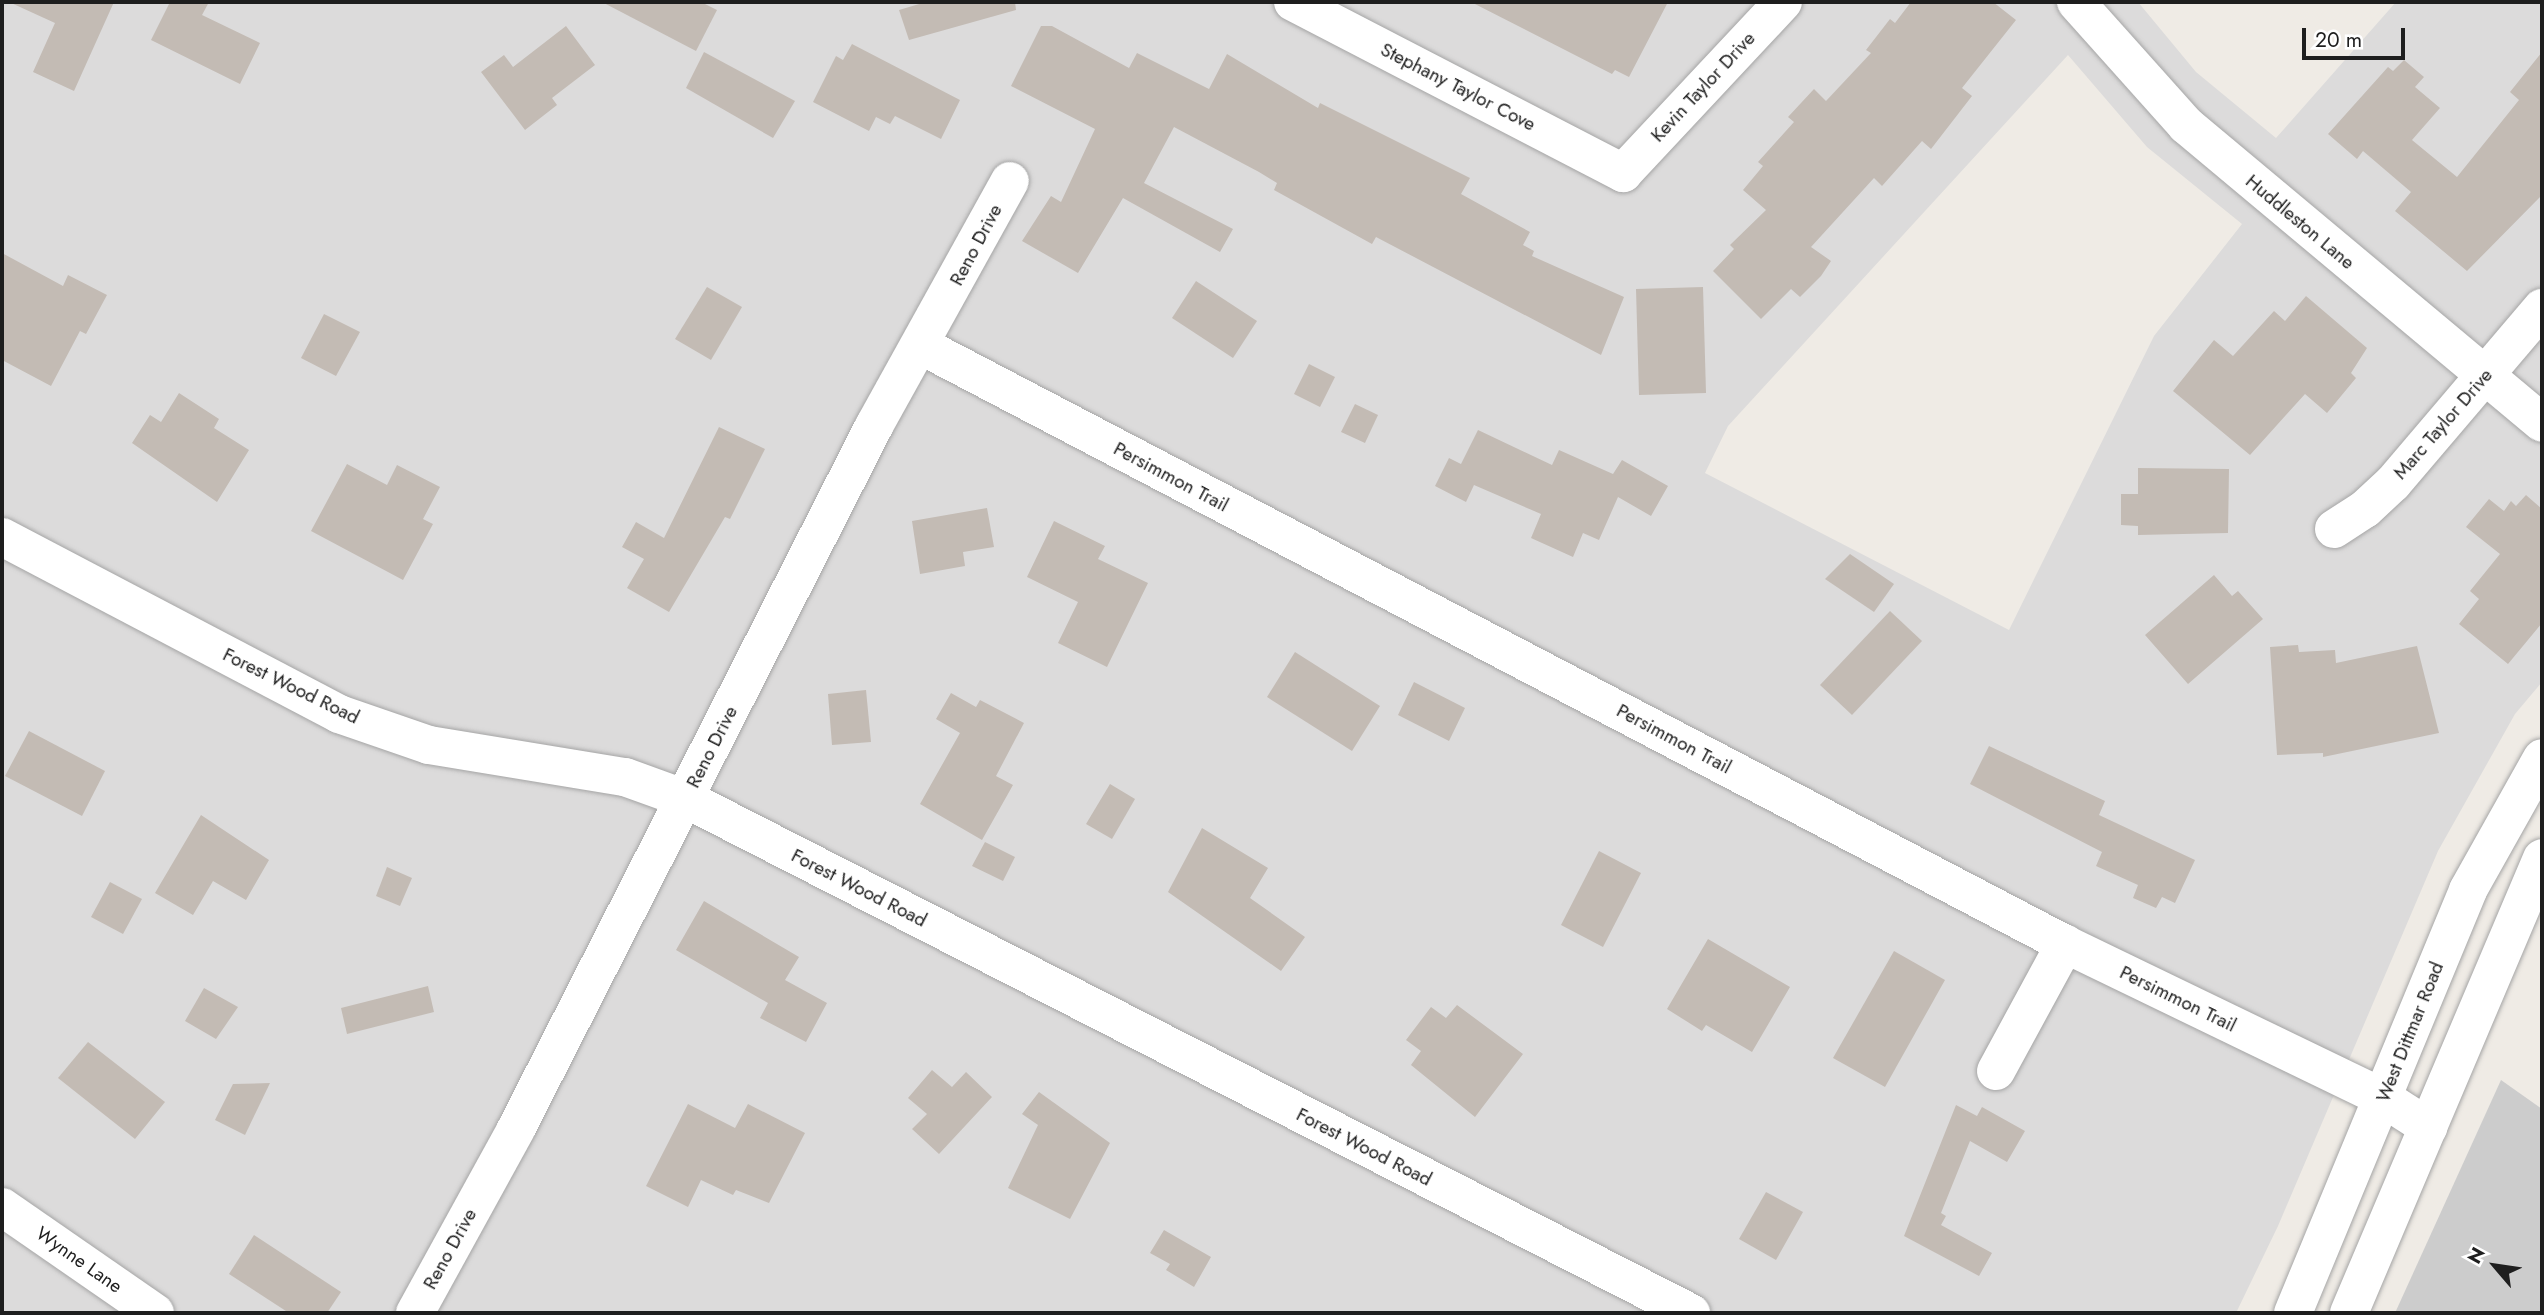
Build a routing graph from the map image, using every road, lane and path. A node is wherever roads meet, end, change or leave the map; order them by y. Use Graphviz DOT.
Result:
graph roads {
  1 [pos="1293,2"];
  2 [pos="1783,2"];
  3 [pos="2076,2"];
  4 [pos="1623,173"];
  5 [pos="1010,181"];
  6 [pos="2542,308"];
  7 [pos="922,346"];
  8 [pos="2486,376"];
  9 [pos="2542,423"];
  10 [pos="2334,529"];
  11 [pos="2,537"];
  12 [pos="2542,758"];
  13 [pos="685,799"];
  14 [pos="2542,858"];
  15 [pos="2065,944"];
  16 [pos="1996,1071"];
  17 [pos="2383,1098"];
  18 [pos="2428,1127"];
  19 [pos="2,1208"];
  20 [pos="155,1313"];
  21 [pos="415,1313"];
  22 [pos="1691,1313"];
  23 [pos="2293,1313"];
  24 [pos="2349,1313"];
  1 -- 4 [label="street, Stephany Taylor Cove"];
  2 -- 4 [label="street, Kevin Taylor Drive"];
  3 -- 8 [label="street, Huddleston Lane"];
  5 -- 7 [label="street, Reno Drive"];
  6 -- 8 [label="street, Marc Taylor Drive"];
  7 -- 13 [label="street, Reno Drive"];
  7 -- 15 [label="street, Persimmon Trail"];
  8 -- 9 [label="street, Huddleston Lane"];
  8 -- 10 [label="street, Marc Taylor Drive"];
  11 -- 13 [label="street, Forest Wood Road"];
  12 -- 17 [label="street, West Dittmar Road"];
  13 -- 21 [label="street, Reno Drive"];
  13 -- 22 [label="street, Forest Wood Road"];
  14 -- 18 [label="street"];
  15 -- 16 [label="street"];
  15 -- 17 [label="street, Persimmon Trail"];
  17 -- 18 [label="street, Persimmon Trail"];
  17 -- 23 [label="street, West Dittmar Road"];
  18 -- 24 [label="street"];
  19 -- 20 [label="street, Wynne Lane"];
}
